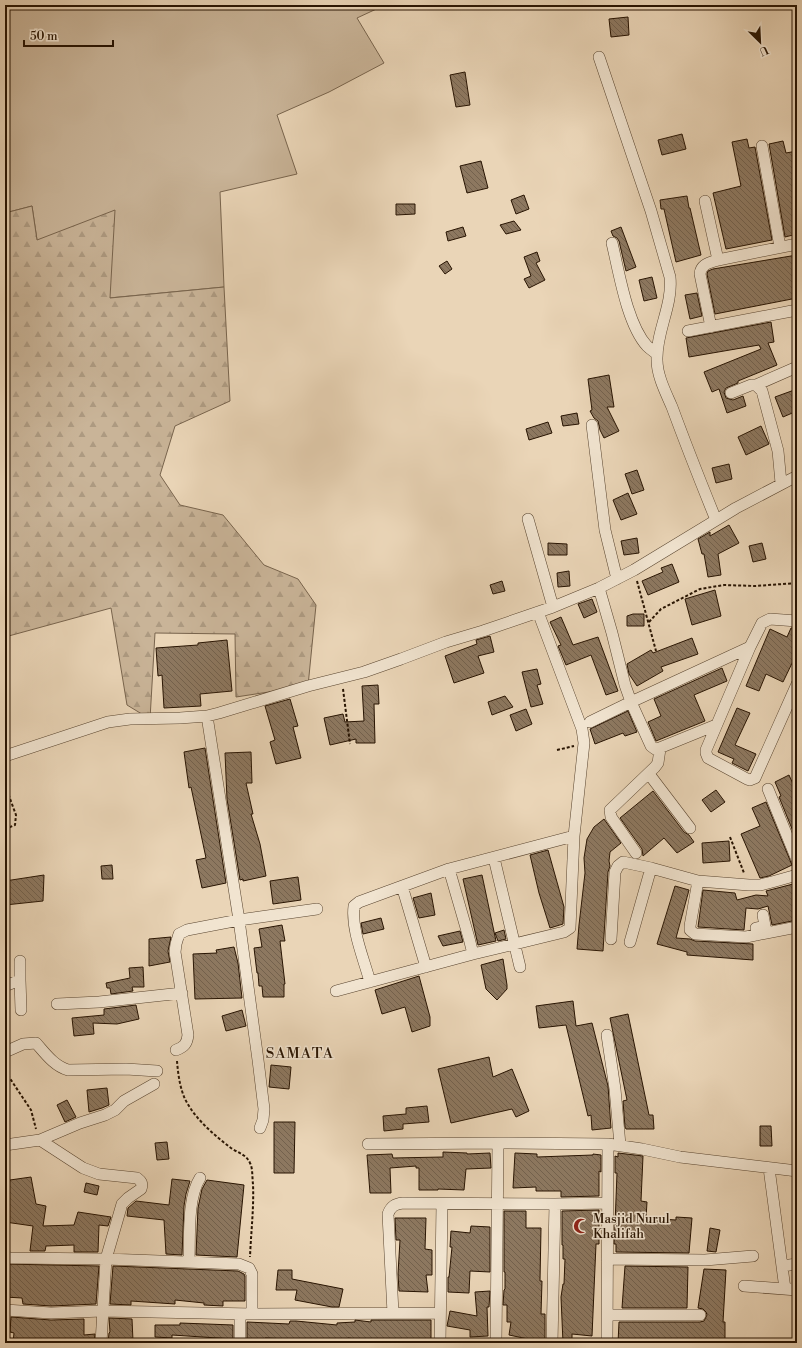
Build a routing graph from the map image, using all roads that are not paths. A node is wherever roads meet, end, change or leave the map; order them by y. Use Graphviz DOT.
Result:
graph roads {
  1 [pos="599,57"];
  2 [pos="762,146"];
  3 [pos="705,201"];
  4 [pos="612,243"];
  5 [pos="797,244"];
  6 [pos="780,247"];
  7 [pos="718,260"];
  8 [pos="797,310"];
  9 [pos="711,327"];
  10 [pos="688,331"];
  11 [pos="657,354"];
  12 [pos="797,367"];
  13 [pos="756,385"];
  14 [pos="731,393"];
  15 [pos="592,425"];
  16 [pos="797,476"];
  17 [pos="781,483"];
  18 [pos="528,519"];
  19 [pos="716,520"];
  20 [pos="617,579"];
  21 [pos="599,588"];
  22 [pos="553,607"];
  23 [pos="538,612"];
  24 [pos="797,622"];
  25 [pos="750,647"];
  26 [pos="797,684"];
  27 [pos="631,702"];
  28 [pos="207,716"];
  29 [pos="590,722"];
  30 [pos="716,725"];
  31 [pos="660,749"];
  32 [pos="5,756"];
  33 [pos="649,774"];
  34 [pos="768,789"];
  35 [pos="690,828"];
  36 [pos="574,836"];
  37 [pos="636,853"];
  38 [pos="494,858"];
  39 [pos="797,860"];
  40 [pos="651,868"];
  41 [pos="449,869"];
  42 [pos="797,875"];
  43 [pos="698,881"];
  44 [pos="402,886"];
  45 [pos="317,908"];
  46 [pos="763,915"];
  47 [pos="239,920"];
  48 [pos="797,927"];
  49 [pos="757,936"];
  50 [pos="611,939"];
  51 [pos="630,942"];
  52 [pos="515,944"];
  53 [pos="473,954"];
  54 [pos="20,961"];
  55 [pos="426,967"];
  56 [pos="520,967"];
  57 [pos="20,980"];
  58 [pos="370,982"];
  59 [pos="5,986"];
  60 [pos="336,991"];
  61 [pos="182,993"];
  62 [pos="57,1004"];
  63 [pos="21,1010"];
  64 [pos="607,1035"];
  65 [pos="176,1050"];
  66 [pos="5,1052"];
  67 [pos="157,1071"];
  68 [pos="154,1084"];
  69 [pos="260,1128"];
  70 [pos="40,1140"];
  71 [pos="498,1143"];
  72 [pos="368,1144"];
  73 [pos="608,1144"];
  74 [pos="5,1145"];
  75 [pos="620,1145"];
  76 [pos="769,1168"];
  77 [pos="797,1171"];
  78 [pos="200,1178"];
  79 [pos="497,1203"];
  80 [pos="607,1203"];
  81 [pos="442,1204"];
  82 [pos="555,1204"];
  83 [pos="753,1256"];
  84 [pos="5,1257"];
  85 [pos="106,1259"];
  86 [pos="607,1259"];
  87 [pos="189,1262"];
  88 [pos="797,1264"];
  89 [pos="782,1266"];
  90 [pos="744,1286"];
  91 [pos="785,1289"];
  92 [pos="797,1290"];
  93 [pos="5,1310"];
  94 [pos="102,1311"];
  95 [pos="393,1313"];
  96 [pos="440,1313"];
  97 [pos="240,1314"];
  98 [pos="252,1314"];
  99 [pos="608,1315"];
  100 [pos="700,1315"];
  101 [pos="102,1343"];
  102 [pos="240,1343"];
  103 [pos="440,1343"];
  104 [pos="496,1343"];
  105 [pos="552,1343"];
  106 [pos="607,1343"];
  1 -- 11 [label="street"];
  2 -- 6 [label="street"];
  3 -- 7 [label="street"];
  4 -- 11 [label="street"];
  5 -- 6 [label="street"];
  6 -- 7 [label="street"];
  7 -- 9 [label="street"];
  8 -- 9 [label="street"];
  9 -- 10 [label="street"];
  11 -- 19 [label="street"];
  12 -- 13 [label="street"];
  13 -- 14 [label="street"];
  13 -- 17 [label="street"];
  15 -- 20 [label="street"];
  16 -- 17 [label="street"];
  17 -- 19 [label="street"];
  18 -- 22 [label="street"];
  19 -- 20 [label="street"];
  20 -- 21 [label="street"];
  21 -- 22 [label="street"];
  21 -- 27 [label="street"];
  22 -- 23 [label="street"];
  23 -- 28 [label="street"];
  23 -- 36 [label="street"];
  24 -- 25 [label="street"];
  25 -- 27 [label="street"];
  25 -- 30 [label="street"];
  26 -- 30 [label="street"];
  27 -- 29 [label="street"];
  27 -- 31 [label="street"];
  28 -- 32 [label="street"];
  28 -- 47 [label="street"];
  30 -- 31 [label="street"];
  31 -- 33 [label="street"];
  33 -- 35 [label="street"];
  33 -- 37 [label="street"];
  34 -- 39 [label="street"];
  36 -- 38 [label="street"];
  36 -- 52 [label="street"];
  38 -- 41 [label="street"];
  38 -- 52 [label="street"];
  40 -- 43 [label="street"];
  40 -- 50 [label="street"];
  40 -- 51 [label="street"];
  41 -- 44 [label="street"];
  41 -- 53 [label="street"];
  42 -- 43 [label="street"];
  43 -- 49 [label="street"];
  44 -- 55 [label="street"];
  44 -- 58 [label="street"];
  45 -- 47 [label="street"];
  46 -- 49 [label="street"];
  47 -- 61 [label="street"];
  47 -- 69 [label="street"];
  48 -- 49 [label="street"];
  52 -- 53 [label="street"];
  52 -- 56 [label="street"];
  53 -- 55 [label="street"];
  54 -- 57 [label="street"];
  55 -- 58 [label="street"];
  57 -- 59 [label="street"];
  57 -- 63 [label="street"];
  58 -- 60 [label="street"];
  61 -- 62 [label="street"];
  61 -- 65 [label="street"];
  64 -- 75 [label="street"];
  66 -- 67 [label="street"];
  68 -- 70 [label="street"];
  70 -- 74 [label="street"];
  70 -- 85 [label="street"];
  71 -- 72 [label="street"];
  71 -- 73 [label="street"];
  71 -- 79 [label="street"];
  73 -- 75 [label="street"];
  73 -- 80 [label="street"];
  75 -- 76 [label="street"];
  76 -- 77 [label="street"];
  76 -- 89 [label="street"];
  78 -- 87 [label="street"];
  79 -- 81 [label="street"];
  79 -- 82 [label="street"];
  79 -- 104 [label="street"];
  80 -- 82 [label="street"];
  80 -- 86 [label="street"];
  81 -- 95 [label="street"];
  81 -- 96 [label="street"];
  82 -- 105 [label="street"];
  83 -- 86 [label="street"];
  84 -- 85 [label="street"];
  85 -- 87 [label="street"];
  85 -- 94 [label="street"];
  86 -- 99 [label="street"];
  87 -- 98 [label="street"];
  88 -- 89 [label="street"];
  89 -- 91 [label="street"];
  90 -- 91 [label="street"];
  91 -- 92 [label="street"];
  93 -- 94 [label="street"];
  94 -- 97 [label="street"];
  94 -- 101 [label="street"];
  95 -- 96 [label="street"];
  95 -- 98 [label="street"];
  96 -- 103 [label="street"];
  97 -- 98 [label="street"];
  97 -- 102 [label="street"];
  99 -- 100 [label="street"];
  99 -- 106 [label="street"];
}
